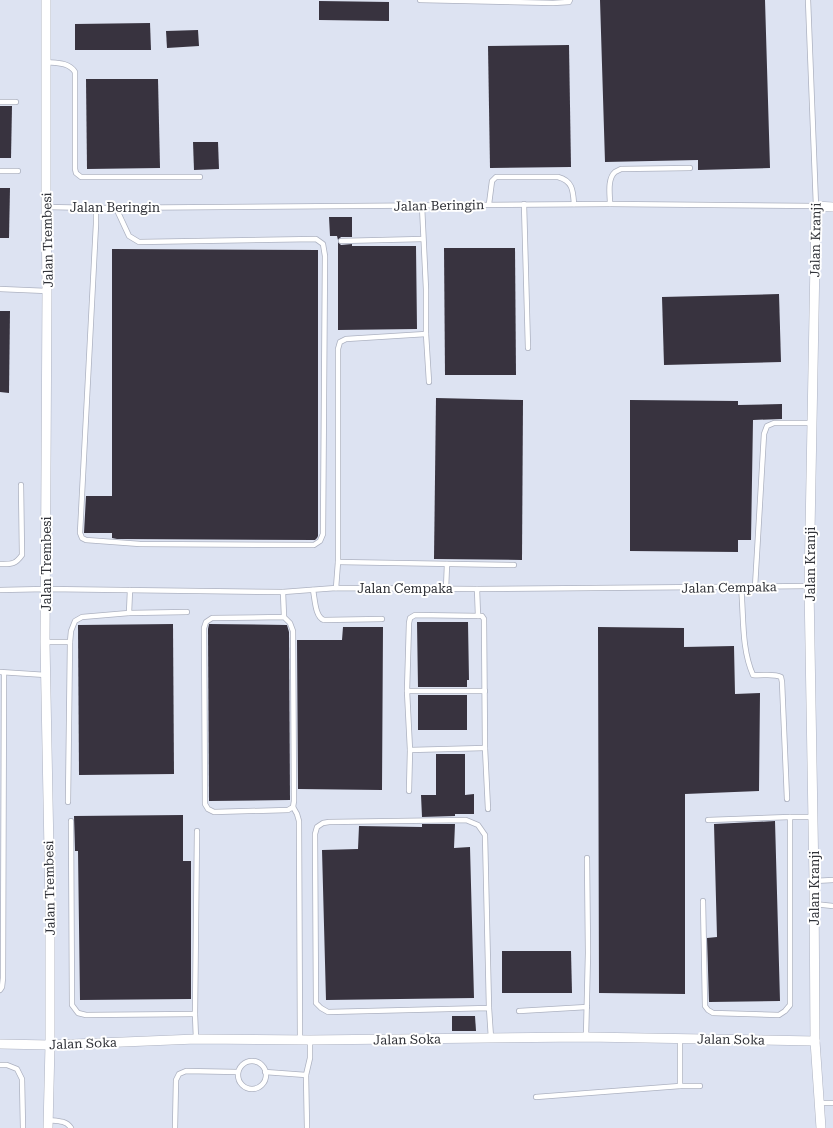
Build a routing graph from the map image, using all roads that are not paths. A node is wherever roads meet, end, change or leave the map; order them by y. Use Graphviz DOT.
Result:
graph roads {
  1 [pos="46,0"];
  2 [pos="420,0"];
  3 [pos="570,0"];
  4 [pos="808,0"];
  5 [pos="46,62"];
  6 [pos="0,102"];
  7 [pos="16,102"];
  8 [pos="690,168"];
  9 [pos="0,171"];
  10 [pos="18,171"];
  11 [pos="200,177"];
  12 [pos="489,204"];
  13 [pos="524,204"];
  14 [pos="574,204"];
  15 [pos="610,204"];
  16 [pos="422,206"];
  17 [pos="816,206"];
  18 [pos="833,206"];
  19 [pos="46,207"];
  20 [pos="96,208"];
  21 [pos="116,208"];
  22 [pos="422,239"];
  23 [pos="341,241"];
  24 [pos="0,289"];
  25 [pos="47,291"];
  26 [pos="426,334"];
  27 [pos="528,348"];
  28 [pos="429,382"];
  29 [pos="812,423"];
  30 [pos="22,485"];
  31 [pos="338,562"];
  32 [pos="0,564"];
  33 [pos="447,564"];
  34 [pos="514,565"];
  35 [pos="809,586"];
  36 [pos="741,587"];
  37 [pos="755,587"];
  38 [pos="336,588"];
  39 [pos="46,589"];
  40 [pos="446,589"];
  41 [pos="477,589"];
  42 [pos="0,590"];
  43 [pos="130,590"];
  44 [pos="313,590"];
  45 [pos="284,592"];
  46 [pos="188,612"];
  47 [pos="129,613"];
  48 [pos="478,616"];
  49 [pos="284,617"];
  50 [pos="382,619"];
  51 [pos="45,642"];
  52 [pos="70,642"];
  53 [pos="2,672"];
  54 [pos="46,674"];
  55 [pos="408,691"];
  56 [pos="485,691"];
  57 [pos="485,748"];
  58 [pos="410,750"];
  59 [pos="409,791"];
  60 [pos="787,799"];
  61 [pos="68,802"];
  62 [pos="293,807"];
  63 [pos="488,809"];
  64 [pos="790,817"];
  65 [pos="813,817"];
  66 [pos="708,820"];
  67 [pos="71,821"];
  68 [pos="197,831"];
  69 [pos="587,858"];
  70 [pos="833,880"];
  71 [pos="814,881"];
  72 [pos="703,901"];
  73 [pos="814,904"];
  74 [pos="833,906"];
  75 [pos="0,990"];
  76 [pos="587,1007"];
  77 [pos="489,1008"];
  78 [pos="519,1011"];
  79 [pos="195,1014"];
  80 [pos="586,1036"];
  81 [pos="491,1038"];
  82 [pos="680,1038"];
  83 [pos="196,1039"];
  84 [pos="300,1040"];
  85 [pos="310,1040"];
  86 [pos="815,1041"];
  87 [pos="0,1044"];
  88 [pos="50,1045"];
  89 [pos="0,1065"];
  90 [pos="238,1072"];
  91 [pos="265,1072"];
  92 [pos="306,1075"];
  93 [pos="680,1086"];
  94 [pos="700,1086"];
  95 [pos="536,1097"];
  96 [pos="820,1103"];
  97 [pos="833,1103"];
  98 [pos="48,1124"];
  99 [pos="23,1128"];
  100 [pos="71,1128"];
  101 [pos="175,1128"];
  102 [pos="308,1128"];
  103 [pos="821,1128"];
  1 -- 5 [label="street, Jalan Trembesi"];
  2 -- 3 [label="lane"];
  4 -- 17 [label="lane, Jalan Kranji"];
  5 -- 11 [label="lane"];
  5 -- 19 [label="street, Jalan Trembesi"];
  6 -- 7 [label="lane"];
  8 -- 15 [label="lane"];
  9 -- 10 [label="lane"];
  12 -- 13 [label="lane, Jalan Beringin"];
  12 -- 14 [label="lane"];
  12 -- 16 [label="lane, Jalan Beringin"];
  13 -- 14 [label="lane, Jalan Beringin"];
  13 -- 27 [label="lane"];
  14 -- 15 [label="lane, Jalan Beringin"];
  15 -- 17 [label="lane, Jalan Beringin"];
  16 -- 21 [label="lane, Jalan Beringin"];
  16 -- 22 [label="lane"];
  17 -- 18 [label="street, Jalan Beringin"];
  17 -- 29 [label="street, Jalan Kranji"];
  19 -- 20 [label="lane, Jalan Beringin"];
  19 -- 25 [label="street, Jalan Trembesi"];
  20 -- 21 [label="lane, Jalan Beringin"];
  20 -- 21 [label="lane"];
  22 -- 23 [label="lane"];
  22 -- 26 [label="lane"];
  24 -- 25 [label="lane"];
  25 -- 39 [label="street, Jalan Trembesi"];
  26 -- 28 [label="lane"];
  26 -- 31 [label="lane"];
  29 -- 35 [label="street, Jalan Kranji"];
  29 -- 37 [label="lane"];
  30 -- 32 [label="lane"];
  31 -- 33 [label="lane"];
  31 -- 38 [label="lane"];
  33 -- 34 [label="lane"];
  33 -- 40 [label="lane"];
  35 -- 37 [label="lane, Jalan Cempaka"];
  35 -- 65 [label="street, Jalan Kranji"];
  36 -- 37 [label="lane, Jalan Cempaka"];
  36 -- 41 [label="lane, Jalan Cempaka"];
  36 -- 60 [label="lane"];
  38 -- 40 [label="lane, Jalan Cempaka"];
  38 -- 44 [label="lane, Jalan Cempaka"];
  39 -- 42 [label="lane, Jalan Cempaka"];
  39 -- 43 [label="lane, Jalan Cempaka"];
  39 -- 51 [label="street, Jalan Trembesi"];
  40 -- 41 [label="lane, Jalan Cempaka"];
  41 -- 48 [label="lane"];
  43 -- 45 [label="lane, Jalan Cempaka"];
  43 -- 47 [label="lane"];
  44 -- 45 [label="lane, Jalan Cempaka"];
  44 -- 50 [label="lane"];
  45 -- 49 [label="lane"];
  46 -- 47 [label="lane"];
  47 -- 52 [label="lane"];
  48 -- 55 [label="lane"];
  48 -- 56 [label="lane"];
  49 -- 62 [label="lane"];
  49 -- 62 [label="lane"];
  51 -- 52 [label="lane"];
  51 -- 54 [label="street, Jalan Trembesi"];
  52 -- 61 [label="lane"];
  53 -- 54 [label="lane"];
  53 -- 75 [label="lane"];
  54 -- 88 [label="street, Jalan Trembesi"];
  55 -- 56 [label="lane"];
  55 -- 58 [label="lane"];
  56 -- 57 [label="lane"];
  57 -- 58 [label="lane"];
  57 -- 63 [label="lane"];
  58 -- 59 [label="lane"];
  62 -- 84 [label="lane"];
  64 -- 65 [label="lane"];
  64 -- 66 [label="lane"];
  64 -- 72 [label="lane"];
  65 -- 71 [label="street, Jalan Kranji"];
  67 -- 79 [label="lane"];
  68 -- 79 [label="lane"];
  69 -- 76 [label="lane"];
  70 -- 71 [label="lane"];
  71 -- 73 [label="street, Jalan Kranji"];
  73 -- 74 [label="lane"];
  73 -- 86 [label="street, Jalan Kranji"];
  76 -- 78 [label="lane"];
  76 -- 80 [label="lane"];
  77 -- 77 [label="lane"];
  77 -- 81 [label="lane"];
  79 -- 83 [label="lane"];
  80 -- 81 [label="street, Jalan Soka"];
  80 -- 82 [label="street, Jalan Soka"];
  81 -- 85 [label="street, Jalan Soka"];
  82 -- 86 [label="street, Jalan Soka"];
  82 -- 93 [label="lane"];
  83 -- 84 [label="street, Jalan Soka"];
  83 -- 88 [label="street, Jalan Soka"];
  84 -- 85 [label="street, Jalan Soka"];
  85 -- 92 [label="lane"];
  86 -- 96 [label="street, Jalan Kranji"];
  87 -- 88 [label="street, Jalan Soka"];
  88 -- 98 [label="street, Jalan Trembesi"];
  89 -- 99 [label="lane"];
  90 -- 91 [label="lane"];
  90 -- 91 [label="lane"];
  90 -- 101 [label="lane"];
  91 -- 92 [label="lane"];
  92 -- 102 [label="lane"];
  93 -- 94 [label="lane"];
  93 -- 95 [label="lane"];
  96 -- 97 [label="lane"];
  96 -- 103 [label="street, Jalan Kranji"];
  98 -- 100 [label="lane"];
}
